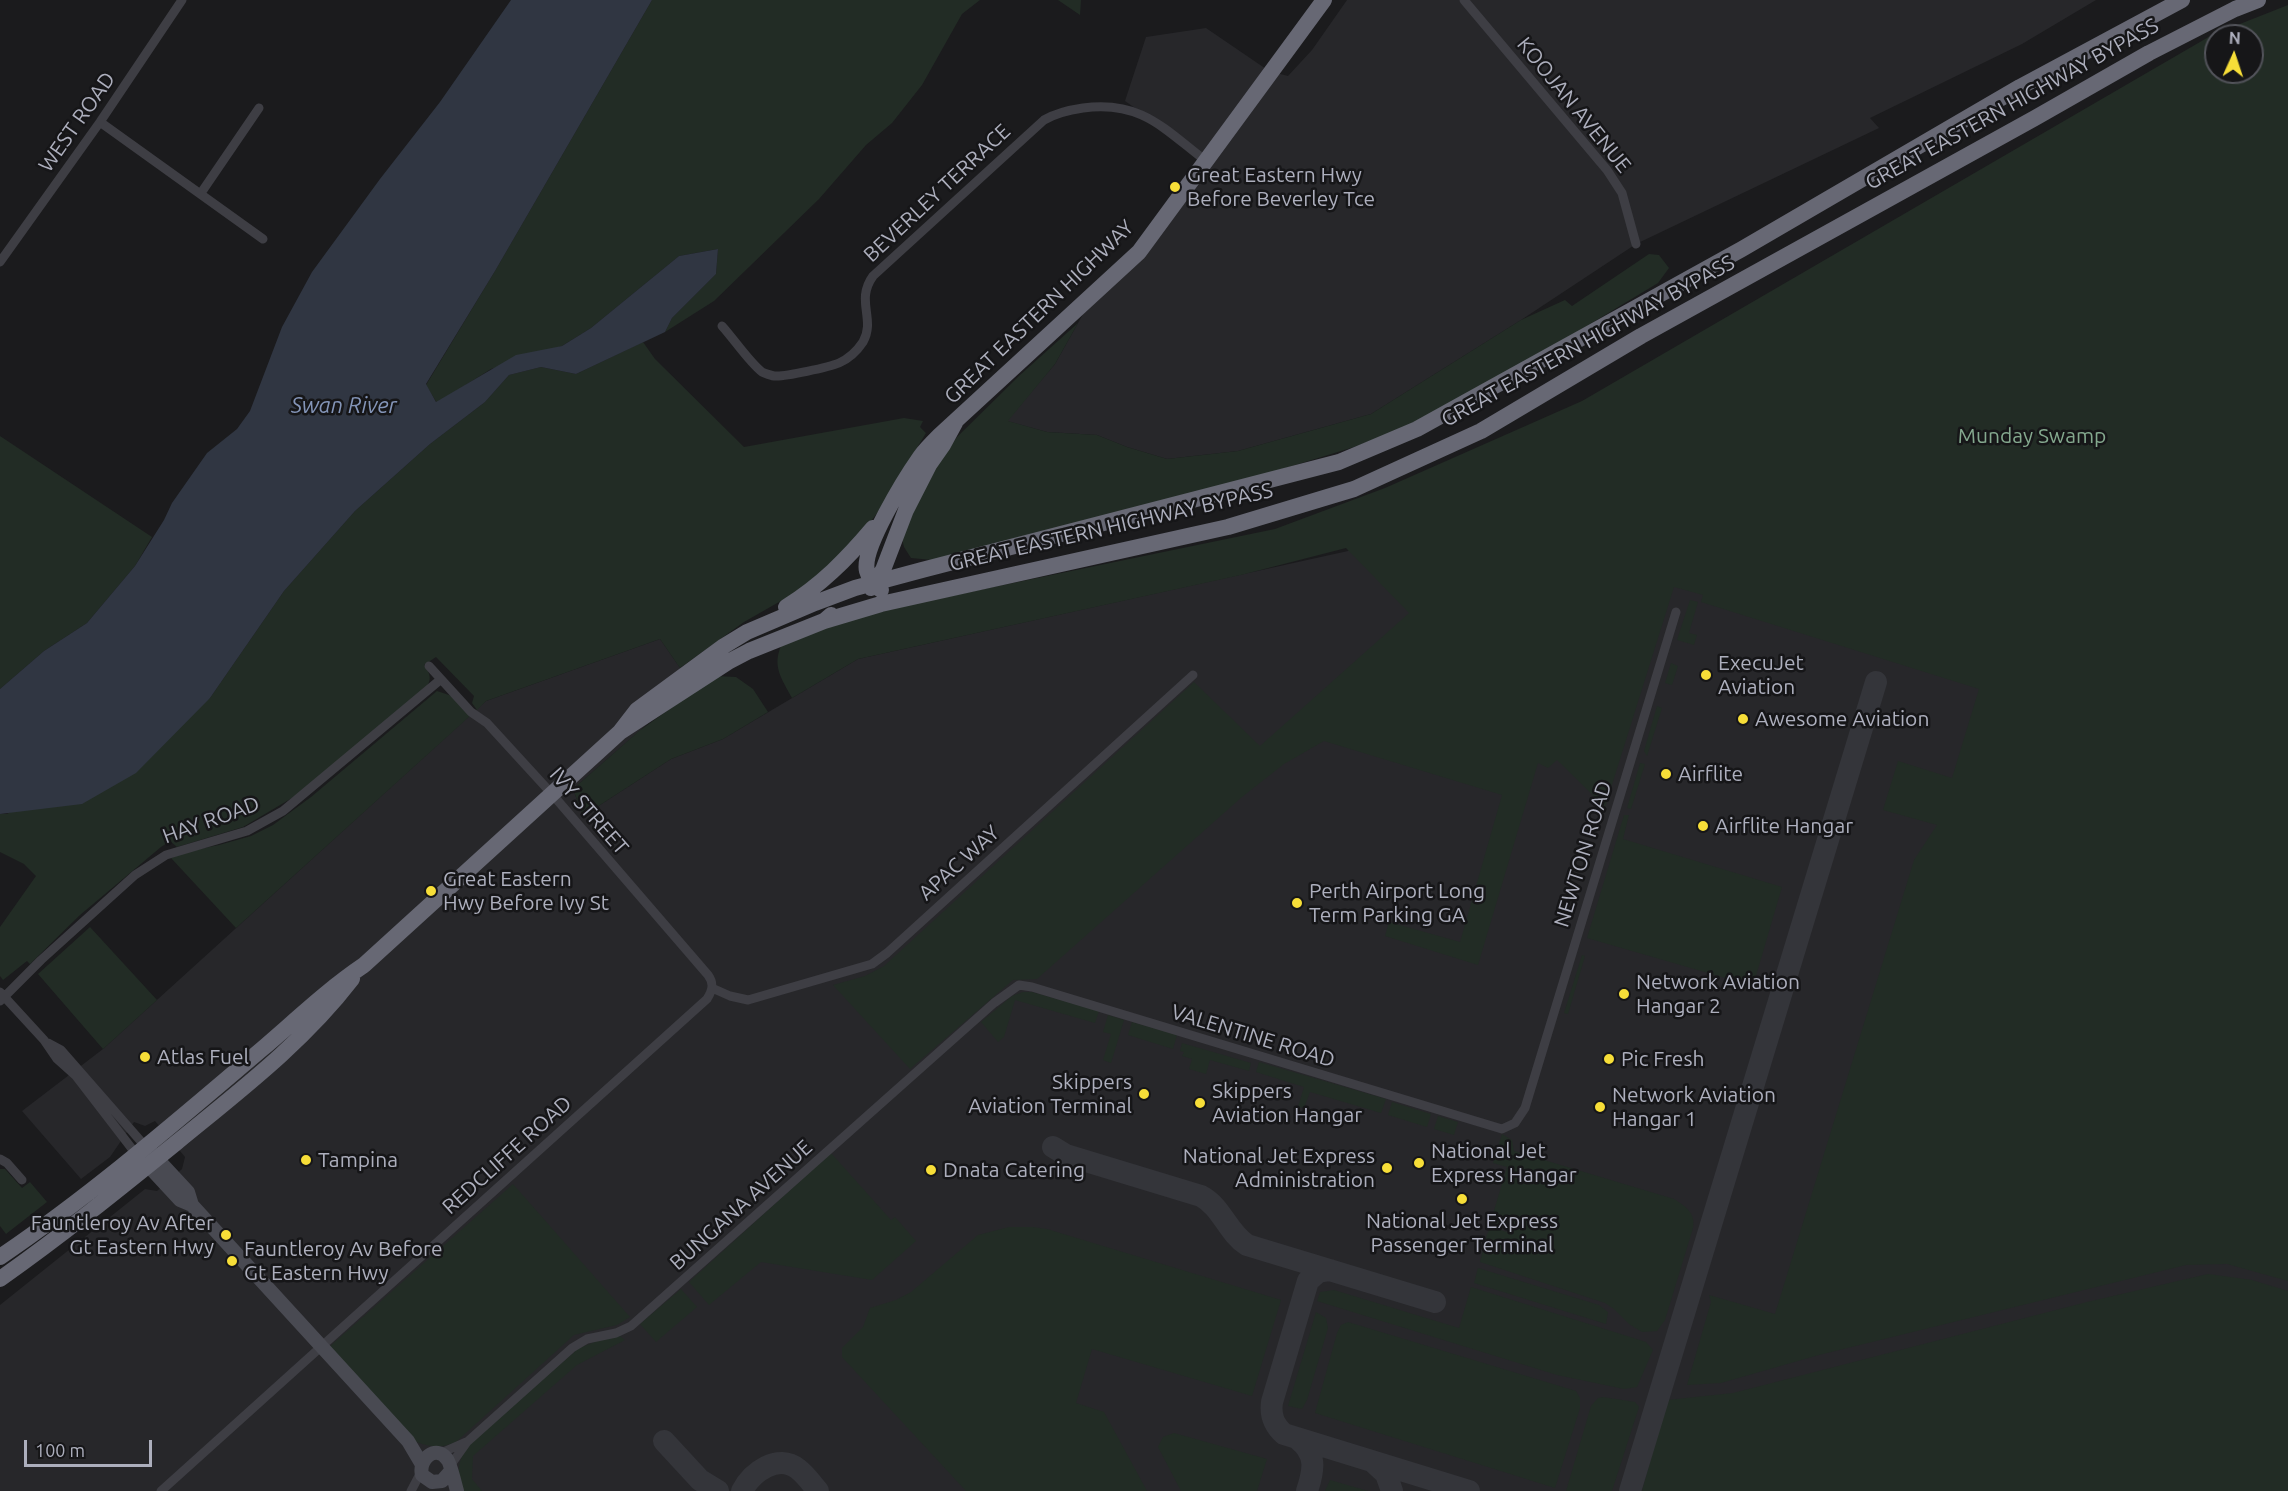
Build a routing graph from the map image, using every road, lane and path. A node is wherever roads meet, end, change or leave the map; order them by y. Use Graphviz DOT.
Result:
graph roads {
  1 [pos="182,0"];
  2 [pos="1324,0"];
  3 [pos="1464,0"];
  4 [pos="2182,0"];
  5 [pos="2258,0"];
  6 [pos="259,108"];
  7 [pos="100,122"];
  8 [pos="1206,161"];
  9 [pos="201,193"];
  10 [pos="263,239"];
  11 [pos="1636,244"];
  12 [pos="0,262"];
  13 [pos="722,326"];
  14 [pos="955,423"];
  15 [pos="888,510"];
  16 [pos="894,542"];
  17 [pos="922,570"];
  18 [pos="874,583"];
  19 [pos="945,590"];
  20 [pos="1676,612"];
  21 [pos="824,621"];
  22 [pos="747,633"];
  23 [pos="429,666"];
  24 [pos="1193,675"];
  25 [pos="440,680"];
  26 [pos="620,732"];
  27 [pos="552,794"];
  28 [pos="364,964"];
  29 [pos="1032,987"];
  30 [pos="712,988"];
  31 [pos="2,997"];
  32 [pos="1526,1108"];
  33 [pos="141,1150"];
  34 [pos="0,1160"];
  35 [pos="153,1162"];
  36 [pos="22,1180"];
  37 [pos="0,1257"];
  38 [pos="0,1279"];
  39 [pos="321,1346"];
  40 [pos="408,1441"];
  41 [pos="467,1442"];
  42 [pos="436,1453"];
  43 [pos="421,1468"];
  44 [pos="450,1469"];
  45 [pos="435,1483"];
  46 [pos="161,1491"];
  47 [pos="414,1491"];
  48 [pos="451,1491"];
  49 [pos="457,1491"];
  1 -- 7 [label="street, WEST ROAD"];
  2 -- 8 [label="highway, GREAT EASTERN HIGHWAY"];
  3 -- 11 [label="street, KOOJAN AVENUE"];
  4 -- 17 [label="highway, GREAT EASTERN HIGHWAY BYPASS"];
  5 -- 19 [label="highway, GREAT EASTERN HIGHWAY BYPASS"];
  6 -- 9 [label="street"];
  7 -- 9 [label="street"];
  7 -- 12 [label="street, WEST ROAD"];
  8 -- 13 [label="street, BEVERLEY TERRACE"];
  8 -- 14 [label="highway, GREAT EASTERN HIGHWAY"];
  9 -- 10 [label="street"];
  14 -- 15 [label="highway, GREAT EASTERN HIGHWAY"];
  14 -- 16 [label="highway, GREAT EASTERN HIGHWAY"];
  15 -- 18 [label="highway, GREAT EASTERN HIGHWAY"];
  15 -- 22 [label="highway"];
  16 -- 17 [label="highway"];
  16 -- 18 [label="highway, GREAT EASTERN HIGHWAY"];
  17 -- 18 [label="highway, GREAT EASTERN HIGHWAY BYPASS"];
  18 -- 19 [label="highway"];
  18 -- 21 [label="highway, GREAT EASTERN HIGHWAY"];
  18 -- 22 [label="highway, GREAT EASTERN HIGHWAY"];
  19 -- 21 [label="highway, GREAT EASTERN HIGHWAY BYPASS"];
  20 -- 32 [label="street, NEWTON ROAD"];
  21 -- 26 [label="highway, GREAT EASTERN HIGHWAY"];
  22 -- 26 [label="highway, GREAT EASTERN HIGHWAY"];
  23 -- 25 [label="street, IVY STREET"];
  24 -- 30 [label="street, APAC WAY"];
  25 -- 27 [label="street, IVY STREET"];
  25 -- 31 [label="street, HAY ROAD"];
  26 -- 27 [label="highway, GREAT EASTERN HIGHWAY"];
  27 -- 28 [label="highway, GREAT EASTERN HIGHWAY"];
  27 -- 30 [label="street, IVY STREET"];
  28 -- 33 [label="highway, GREAT EASTERN HIGHWAY"];
  28 -- 35 [label="highway, GREAT EASTERN HIGHWAY"];
  29 -- 32 [label="street, VALENTINE ROAD"];
  29 -- 41 [label="street, BUNGANA AVENUE"];
  30 -- 39 [label="street, REDCLIFFE ROAD"];
  31 -- 33 [label="street"];
  33 -- 35 [label="main road"];
  33 -- 37 [label="highway, GREAT EASTERN HIGHWAY"];
  34 -- 36 [label="street"];
  35 -- 38 [label="highway, GREAT EASTERN HIGHWAY"];
  35 -- 39 [label="main road"];
  39 -- 40 [label="main road"];
  39 -- 46 [label="street, REDCLIFFE ROAD"];
  40 -- 42 [label="main road"];
  40 -- 43 [label="main road"];
  41 -- 42 [label="street, BUNGANA AVENUE"];
  41 -- 44 [label="street, BUNGANA AVENUE"];
  42 -- 43 [label="main road"];
  42 -- 44 [label="main road"];
  43 -- 45 [label="main road"];
  43 -- 47 [label="street"];
  44 -- 45 [label="main road"];
  44 -- 49 [label="main road"];
  45 -- 47 [label="street"];
  45 -- 48 [label="main road"];
}
